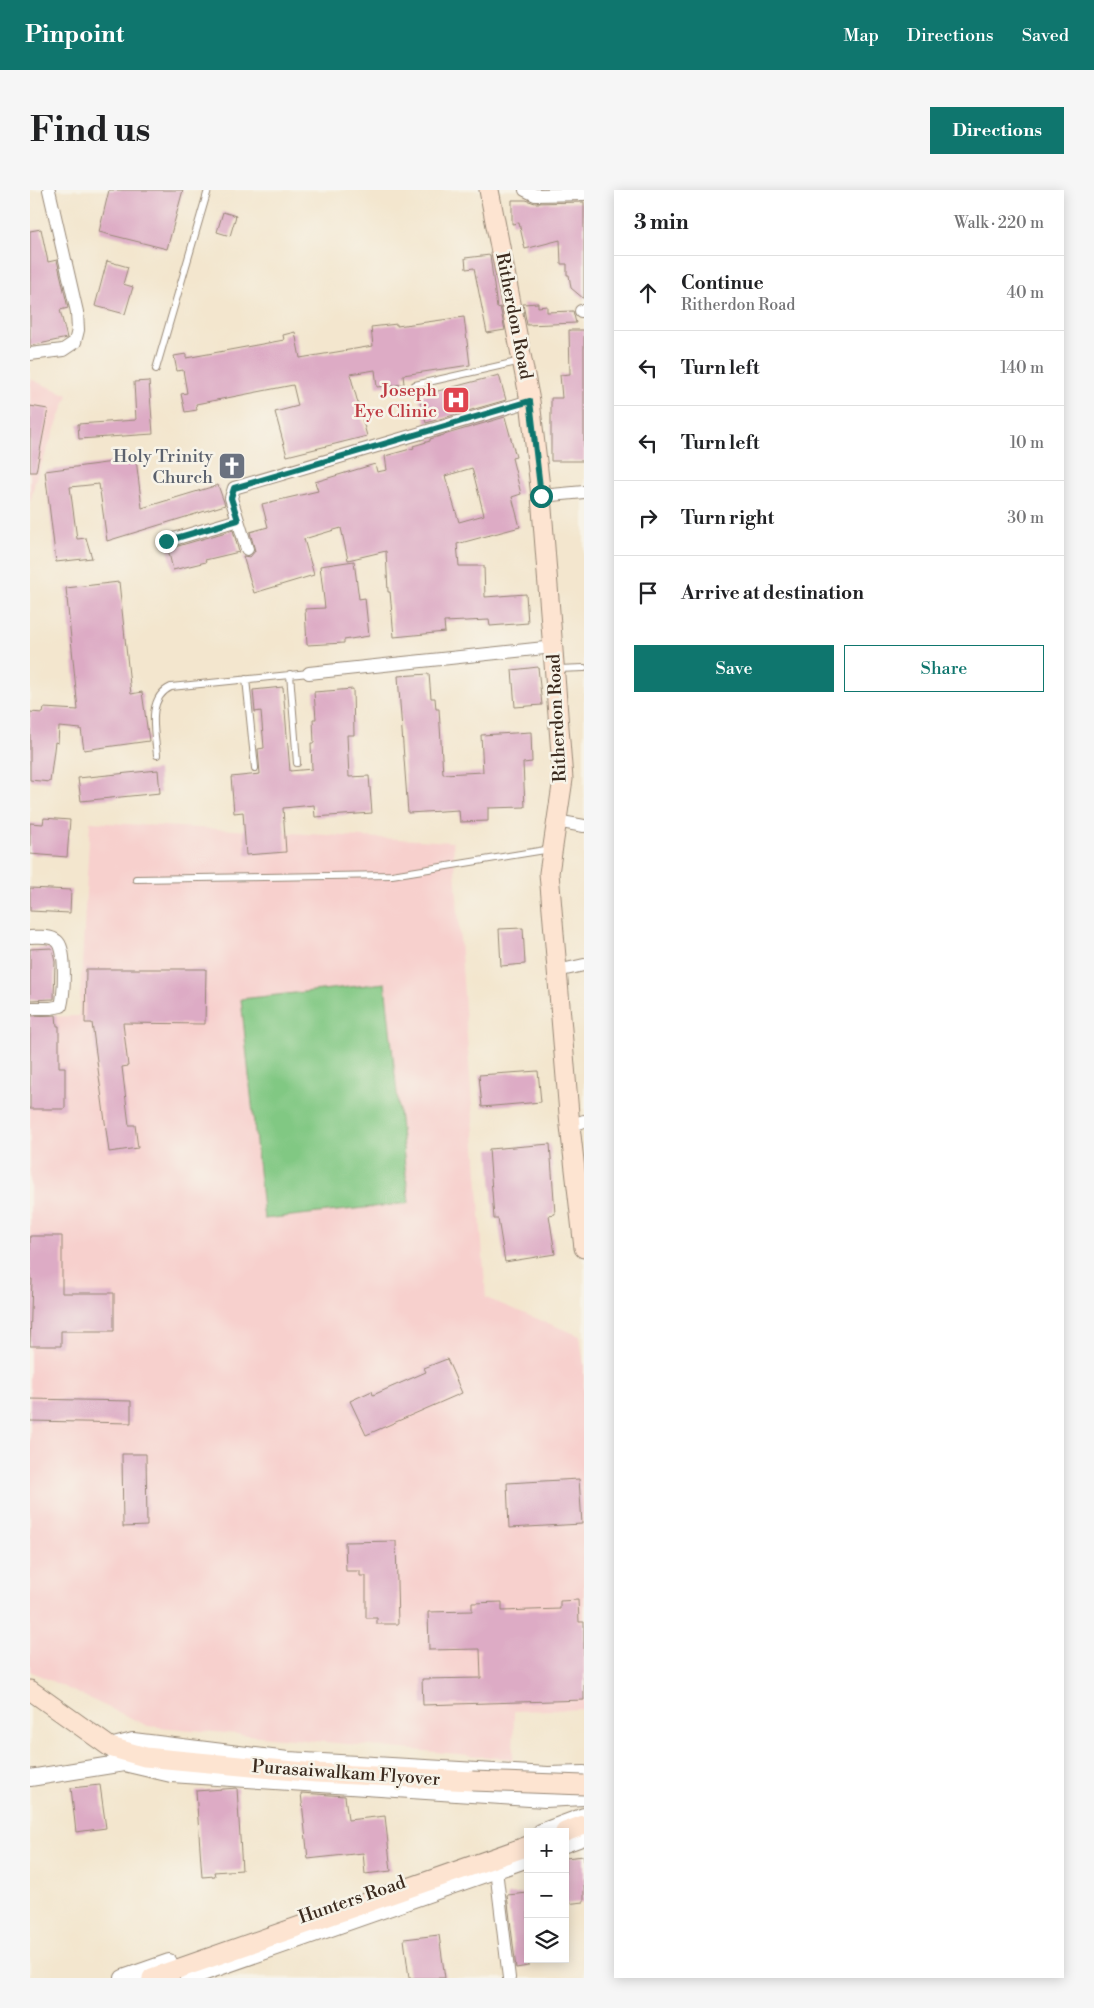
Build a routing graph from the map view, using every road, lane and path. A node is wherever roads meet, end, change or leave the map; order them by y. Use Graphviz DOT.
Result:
graph roads {
  1 [pos="49,190"];
  2 [pos="208,190"];
  3 [pos="489,190"];
  4 [pos="525,190"];
  5 [pos="584,194"];
  6 [pos="30,354"];
  7 [pos="522,360"];
  8 [pos="156,368"];
  9 [pos="415,385"];
  10 [pos="530,401"];
  11 [pos="584,492"];
  12 [pos="541,496"];
  13 [pos="238,520"];
  14 [pos="166,541"];
  15 [pos="247,549"];
  16 [pos="554,646"];
  17 [pos="584,668"];
  18 [pos="555,669"];
  19 [pos="309,673"];
  20 [pos="290,674"];
  21 [pos="246,679"];
  22 [pos="157,755"];
  23 [pos="297,763"];
  24 [pos="255,768"];
  25 [pos="556,821"];
  26 [pos="584,826"];
  27 [pos="552,848"];
  28 [pos="136,879"];
  29 [pos="30,937"];
  30 [pos="584,965"];
  31 [pos="557,971"];
  32 [pos="30,1008"];
  33 [pos="577,1123"];
  34 [pos="584,1248"];
  35 [pos="30,1690"];
  36 [pos="110,1747"];
  37 [pos="124,1763"];
  38 [pos="584,1774"];
  39 [pos="548,1775"];
  40 [pos="30,1778"];
  41 [pos="584,1784"];
  42 [pos="584,1797"];
  43 [pos="545,1799"];
  44 [pos="584,1816"];
  45 [pos="584,1825"];
  46 [pos="552,1828"];
  47 [pos="569,1831"];
  48 [pos="584,1837"];
  49 [pos="524,1838"];
  50 [pos="569,1843"];
  51 [pos="524,1847"];
  52 [pos="524,1860"];
  53 [pos="496,1870"];
  54 [pos="123,1978"];
  55 [pos="152,1978"];
  56 [pos="188,1978"];
  57 [pos="509,1978"];
  1 -- 6 [label="street"];
  2 -- 8 [label="lane"];
  3 -- 7 [label="main road, Ritherdon Road"];
  4 -- 5 [label="street"];
  7 -- 9 [label="lane"];
  7 -- 10 [label="main road, Ritherdon Road"];
  10 -- 12 [label="main road, Ritherdon Road"];
  10 -- 13 [label="street"];
  11 -- 12 [label="street"];
  12 -- 16 [label="main road, Ritherdon Road"];
  13 -- 14 [label="street"];
  13 -- 15 [label="street"];
  16 -- 18 [label="main road, Ritherdon Road"];
  16 -- 19 [label="street"];
  17 -- 18 [label="lane"];
  18 -- 25 [label="main road, Ritherdon Road"];
  19 -- 20 [label="lane"];
  20 -- 21 [label="lane"];
  20 -- 23 [label="lane"];
  21 -- 22 [label="lane"];
  21 -- 24 [label="lane"];
  25 -- 26 [label="street"];
  25 -- 27 [label="main road, Ritherdon Road"];
  27 -- 28 [label="lane"];
  27 -- 31 [label="main road, Ritherdon Road"];
  29 -- 32 [label="street"];
  30 -- 31 [label="street"];
  31 -- 33 [label="main road, Ritherdon Road"];
  33 -- 34 [label="main road, Ritherdon Road"];
  35 -- 36 [label="main road, Purasaiwalkam Flyover"];
  36 -- 37 [label="street"];
  36 -- 39 [label="street"];
  36 -- 41 [label="main road, Purasaiwalkam Flyover, bridge"];
  37 -- 40 [label="street"];
  37 -- 43 [label="street"];
  38 -- 39 [label="street"];
  39 -- 43 [label="street"];
  42 -- 43 [label="street"];
  44 -- 46 [label="street"];
  45 -- 47 [label="main road"];
  48 -- 50 [label="street"];
  49 -- 54 [label="street"];
  51 -- 55 [label="main road"];
  52 -- 53 [label="street, Hunters Road"];
  53 -- 56 [label="street, Hunters Road"];
  53 -- 57 [label="street"];
}
